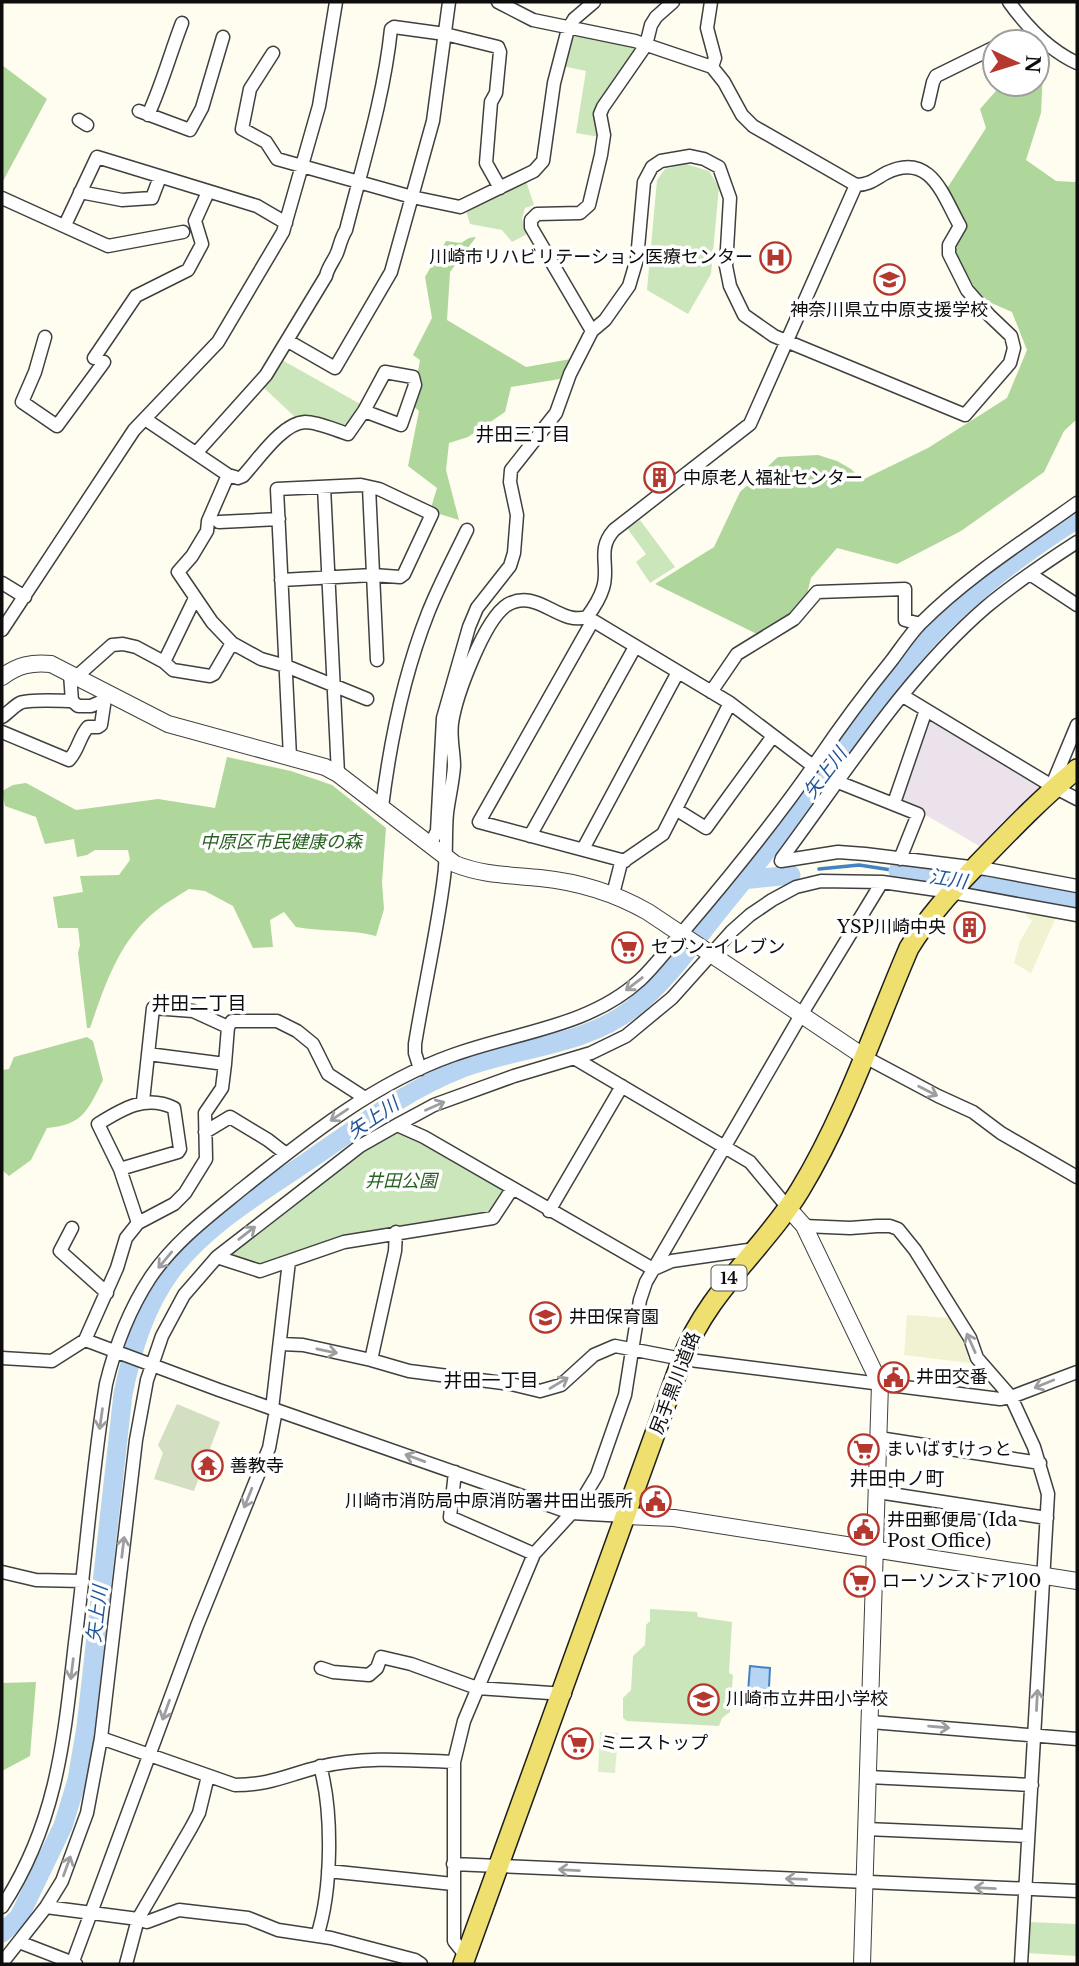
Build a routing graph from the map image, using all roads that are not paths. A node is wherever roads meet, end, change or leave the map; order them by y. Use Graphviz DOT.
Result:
graph roads {
  1 [pos="336,2"];
  2 [pos="449,2"];
  3 [pos="498,2"];
  4 [pos="594,2"];
  5 [pos="673,2"];
  6 [pos="711,2"];
  7 [pos="1009,2"];
  8 [pos="182,23"];
  9 [pos="1031,28"];
  10 [pos="568,29"];
  11 [pos="445,34"];
  12 [pos="223,37"];
  13 [pos="646,45"];
  14 [pos="1051,46"];
  15 [pos="273,53"];
  16 [pos="981,54"];
  17 [pos="1077,63"];
  18 [pos="712,67"];
  19 [pos="928,104"];
  20 [pos="302,167"];
  21 [pos="160,177"];
  22 [pos="358,182"];
  23 [pos="856,185"];
  24 [pos="499,188"];
  25 [pos="80,192"];
  26 [pos="208,192"];
  27 [pos="411,197"];
  28 [pos="2,198"];
  29 [pos="286,223"];
  30 [pos="65,225"];
  31 [pos="183,232"];
  32 [pos="592,331"];
  33 [pos="45,337"];
  34 [pos="288,341"];
  35 [pos="788,341"];
  36 [pos="364,411"];
  37 [pos="145,419"];
  38 [pos="197,452"];
  39 [pos="228,475"];
  40 [pos="324,487"];
  41 [pos="369,487"];
  42 [pos="1077,503"];
  43 [pos="279,519"];
  44 [pos="219,522"];
  45 [pos="467,530"];
  46 [pos="1077,542"];
  47 [pos="1030,574"];
  48 [pos="373,575"];
  49 [pos="328,579"];
  50 [pos="282,580"];
  51 [pos="2,583"];
  52 [pos="25,597"];
  53 [pos="195,598"];
  54 [pos="1077,605"];
  55 [pos="590,619"];
  56 [pos="920,624"];
  57 [pos="2,630"];
  58 [pos="232,643"];
  59 [pos="635,647"];
  60 [pos="377,660"];
  61 [pos="164,662"];
  62 [pos="286,666"];
  63 [pos="678,672"];
  64 [pos="73,675"];
  65 [pos="2,677"];
  66 [pos="333,685"];
  67 [pos="711,692"];
  68 [pos="105,696"];
  69 [pos="904,696"];
  70 [pos="367,699"];
  71 [pos="72,701"];
  72 [pos="730,703"];
  73 [pos="926,710"];
  74 [pos="2,717"];
  75 [pos="1077,725"];
  76 [pos="2,732"];
  77 [pos="773,736"];
  78 [pos="290,757"];
  79 [pos="813,766"];
  80 [pos="1077,769"];
  81 [pos="338,774"];
  82 [pos="838,782"];
  83 [pos="1065,788"];
  84 [pos="894,803"];
  85 [pos="382,807"];
  86 [pos="677,810"];
  87 [pos="530,836"];
  88 [pos="430,845"];
  89 [pos="583,849"];
  90 [pos="445,856"];
  91 [pos="900,859"];
  92 [pos="625,861"];
  93 [pos="978,868"];
  94 [pos="882,882"];
  95 [pos="1077,886"];
  96 [pos="955,892"];
  97 [pos="612,894"];
  98 [pos="1077,915"];
  99 [pos="682,935"];
  100 [pos="710,954"];
  101 [pos="801,1015"];
  102 [pos="228,1027"];
  103 [pos="148,1054"];
  104 [pos="574,1058"];
  105 [pos="865,1058"];
  106 [pos="225,1064"];
  107 [pos="420,1069"];
  108 [pos="622,1086"];
  109 [pos="365,1098"];
  110 [pos="143,1101"];
  111 [pos="397,1125"];
  112 [pos="205,1132"];
  113 [pos="726,1147"];
  114 [pos="286,1154"];
  115 [pos="120,1169"];
  116 [pos="1077,1177"];
  117 [pos="512,1189"];
  118 [pos="550,1211"];
  119 [pos="796,1216"];
  120 [pos="138,1223"];
  121 [pos="72,1228"];
  122 [pos="396,1233"];
  123 [pos="755,1249"];
  124 [pos="217,1257"];
  125 [pos="289,1261"];
  126 [pos="653,1269"];
  127 [pos="107,1293"];
  128 [pos="85,1340"];
  129 [pos="281,1343"];
  130 [pos="631,1348"];
  131 [pos="114,1352"];
  132 [pos="2,1358"];
  133 [pos="685,1359"];
  134 [pos="371,1360"];
  135 [pos="152,1365"];
  136 [pos="1077,1372"];
  137 [pos="880,1384"];
  138 [pos="1011,1398"];
  139 [pos="274,1409"];
  140 [pos="879,1438"];
  141 [pos="1040,1463"];
  142 [pos="454,1472"];
  143 [pos="878,1492"];
  144 [pos="571,1513"];
  145 [pos="628,1516"];
  146 [pos="1047,1518"];
  147 [pos="875,1550"];
  148 [pos="534,1554"];
  149 [pos="2,1572"];
  150 [pos="1044,1576"];
  151 [pos="83,1581"];
  152 [pos="1077,1581"];
  153 [pos="321,1668"];
  154 [pos="477,1688"];
  155 [pos="565,1694"];
  156 [pos="871,1722"];
  157 [pos="1035,1735"];
  158 [pos="101,1738"];
  159 [pos="1077,1739"];
  160 [pos="150,1754"];
  161 [pos="454,1762"];
  162 [pos="320,1766"];
  163 [pos="208,1776"];
  164 [pos="868,1777"];
  165 [pos="1032,1785"];
  166 [pos="866,1829"];
  167 [pos="1028,1836"];
  168 [pos="453,1864"];
  169 [pos="503,1867"];
  170 [pos="328,1871"];
  171 [pos="864,1882"];
  172 [pos="453,1884"];
  173 [pos="1026,1890"];
  174 [pos="1077,1891"];
  175 [pos="2,1907"];
  176 [pos="46,1907"];
  177 [pos="90,1913"];
  178 [pos="138,1919"];
  179 [pos="317,1936"];
  180 [pos="19,1942"];
  181 [pos="466,1962"];
  182 [pos="2,1963"];
  183 [pos="73,1964"];
  184 [pos="126,1964"];
  185 [pos="421,1964"];
  186 [pos="862,1964"];
  187 [pos="1021,1964"];
  1 -- 20 [label="street"];
  2 -- 11 [label="street"];
  3 -- 10 [label="street"];
  4 -- 10 [label="street"];
  5 -- 13 [label="street"];
  6 -- 18 [label="street"];
  7 -- 9 [label="street"];
  8 -- 12 [label="street"];
  10 -- 13 [label="street"];
  10 -- 24 [label="street"];
  11 -- 22 [label="street"];
  11 -- 24 [label="street"];
  11 -- 27 [label="street"];
  13 -- 18 [label="street"];
  13 -- 32 [label="street"];
  14 -- 17 [label="street"];
  15 -- 20 [label="street"];
  16 -- 19 [label="street"];
  18 -- 23 [label="street"];
  20 -- 22 [label="street"];
  20 -- 29 [label="street"];
  21 -- 25 [label="street"];
  21 -- 25 [label="street"];
  21 -- 26 [label="street"];
  22 -- 27 [label="street"];
  22 -- 34 [label="street"];
  23 -- 35 [label="street"];
  23 -- 35 [label="street"];
  24 -- 27 [label="street"];
  25 -- 30 [label="street"];
  26 -- 29 [label="street"];
  26 -- 33 [label="street"];
  27 -- 34 [label="street"];
  28 -- 30 [label="street"];
  29 -- 37 [label="street"];
  30 -- 31 [label="street"];
  32 -- 35 [label="street"];
  32 -- 88 [label="street"];
  34 -- 38 [label="street"];
  35 -- 55 [label="street"];
  36 -- 36 [label="street"];
  36 -- 39 [label="street"];
  37 -- 38 [label="street"];
  37 -- 52 [label="street"];
  38 -- 39 [label="street"];
  39 -- 53 [label="street"];
  40 -- 41 [label="street"];
  40 -- 43 [label="street"];
  40 -- 49 [label="street"];
  41 -- 48 [label="street"];
  41 -- 48 [label="street"];
  42 -- 56 [label="street"];
  43 -- 44 [label="street"];
  43 -- 50 [label="street"];
  45 -- 85 [label="street"];
  46 -- 47 [label="street"];
  47 -- 54 [label="street"];
  47 -- 69 [label="street"];
  48 -- 49 [label="street"];
  48 -- 60 [label="street"];
  49 -- 50 [label="street"];
  49 -- 66 [label="street"];
  50 -- 62 [label="street"];
  51 -- 52 [label="street"];
  52 -- 57 [label="street"];
  53 -- 58 [label="street"];
  53 -- 61 [label="street"];
  55 -- 59 [label="street"];
  55 -- 87 [label="street"];
  55 -- 90 [label="street"];
  56 -- 67 [label="street"];
  56 -- 79 [label="street"];
  58 -- 61 [label="street"];
  58 -- 62 [label="street"];
  59 -- 63 [label="street"];
  59 -- 87 [label="street"];
  61 -- 64 [label="street"];
  62 -- 66 [label="street"];
  62 -- 78 [label="street"];
  63 -- 67 [label="street"];
  63 -- 89 [label="street"];
  64 -- 65 [label="street"];
  64 -- 68 [label="street"];
  64 -- 71 [label="street"];
  66 -- 70 [label="street"];
  66 -- 81 [label="street"];
  67 -- 72 [label="street"];
  68 -- 71 [label="street"];
  68 -- 76 [label="street"];
  68 -- 78 [label="street"];
  69 -- 73 [label="street"];
  69 -- 82 [label="street"];
  71 -- 74 [label="street"];
  72 -- 77 [label="street"];
  72 -- 86 [label="street"];
  73 -- 83 [label="street"];
  73 -- 84 [label="street"];
  75 -- 83 [label="street"];
  77 -- 79 [label="street"];
  77 -- 86 [label="street"];
  78 -- 81 [label="street"];
  79 -- 99 [label="street"];
  80 -- 83 [label="main road, 尻手黒川道路 / 14"];
  81 -- 85 [label="street"];
  82 -- 84 [label="street"];
  82 -- 91 [label="street"];
  83 -- 93 [label="main road, 尻手黒川道路 / 14"];
  84 -- 91 [label="street"];
  85 -- 88 [label="street"];
  86 -- 92 [label="street"];
  87 -- 89 [label="street"];
  88 -- 90 [label="street"];
  89 -- 92 [label="street"];
  90 -- 97 [label="street"];
  90 -- 107 [label="street"];
  91 -- 93 [label="street"];
  92 -- 97 [label="street"];
  93 -- 95 [label="street"];
  93 -- 96 [label="main road, 尻手黒川道路 / 14"];
  94 -- 96 [label="street"];
  94 -- 100 [label="street"];
  94 -- 101 [label="street"];
  96 -- 98 [label="street"];
  96 -- 105 [label="main road, 尻手黒川道路 / 14"];
  97 -- 99 [label="street"];
  99 -- 100 [label="street"];
  99 -- 107 [label="street, one-way"];
  100 -- 101 [label="street"];
  100 -- 104 [label="street"];
  101 -- 105 [label="street"];
  101 -- 113 [label="street"];
  102 -- 103 [label="street"];
  102 -- 106 [label="street"];
  102 -- 109 [label="street"];
  103 -- 106 [label="street"];
  103 -- 110 [label="street"];
  104 -- 108 [label="street"];
  111 -- 104 [label="street, one-way"];
  105 -- 116 [label="street, one-way"];
  105 -- 119 [label="main road, 尻手黒川道路 / 14"];
  106 -- 112 [label="street"];
  107 -- 109 [label="street"];
  108 -- 113 [label="street"];
  108 -- 118 [label="street"];
  109 -- 114 [label="street, one-way"];
  110 -- 115 [label="street"];
  110 -- 115 [label="street"];
  111 -- 117 [label="street"];
  124 -- 111 [label="street, one-way"];
  112 -- 114 [label="street"];
  112 -- 120 [label="street"];
  113 -- 119 [label="street"];
  113 -- 126 [label="street"];
  114 -- 131 [label="street, one-way"];
  115 -- 120 [label="street"];
  117 -- 118 [label="street"];
  117 -- 122 [label="street"];
  118 -- 126 [label="street"];
  119 -- 123 [label="main road, 尻手黒川道路 / 14"];
  119 -- 133 [label="main road, 尻手黒川道路 / 14"];
  119 -- 137 [label="street"];
  138 -- 119 [label="street, one-way"];
  120 -- 127 [label="street"];
  121 -- 127 [label="street"];
  122 -- 125 [label="street"];
  122 -- 134 [label="street"];
  123 -- 126 [label="street"];
  123 -- 133 [label="main road, 尻手黒川道路 / 14"];
  124 -- 125 [label="street"];
  124 -- 135 [label="street"];
  125 -- 129 [label="street"];
  126 -- 130 [label="street"];
  127 -- 128 [label="street"];
  128 -- 131 [label="street"];
  128 -- 132 [label="street"];
  129 -- 134 [label="street, one-way"];
  129 -- 139 [label="street"];
  130 -- 133 [label="street"];
  134 -- 130 [label="street, one-way"];
  130 -- 144 [label="street"];
  131 -- 135 [label="street"];
  131 -- 151 [label="street, one-way"];
  133 -- 137 [label="street"];
  133 -- 145 [label="main road, 尻手黒川道路 / 14"];
  135 -- 139 [label="street"];
  158 -- 135 [label="street, one-way"];
  136 -- 138 [label="street, one-way"];
  137 -- 138 [label="street"];
  137 -- 140 [label="street"];
  138 -- 141 [label="street"];
  142 -- 139 [label="street, one-way"];
  139 -- 160 [label="street, one-way"];
  140 -- 141 [label="street"];
  140 -- 143 [label="street"];
  141 -- 146 [label="street"];
  142 -- 144 [label="street"];
  142 -- 148 [label="street"];
  143 -- 146 [label="street"];
  143 -- 147 [label="street"];
  144 -- 145 [label="street"];
  144 -- 148 [label="street"];
  145 -- 147 [label="street"];
  145 -- 155 [label="main road, 尻手黒川道路 / 14"];
  146 -- 150 [label="street"];
  147 -- 150 [label="street"];
  147 -- 156 [label="street"];
  148 -- 154 [label="street"];
  149 -- 151 [label="street"];
  150 -- 152 [label="street"];
  157 -- 150 [label="street, one-way"];
  151 -- 175 [label="street, one-way"];
  153 -- 154 [label="street"];
  154 -- 155 [label="street"];
  154 -- 161 [label="street"];
  155 -- 169 [label="main road, 尻手黒川道路 / 14"];
  156 -- 157 [label="street, one-way"];
  156 -- 164 [label="street"];
  157 -- 159 [label="street"];
  157 -- 165 [label="street"];
  158 -- 160 [label="street"];
  176 -- 158 [label="street, one-way"];
  160 -- 163 [label="street"];
  160 -- 177 [label="street"];
  161 -- 162 [label="street"];
  161 -- 168 [label="street"];
  162 -- 163 [label="street"];
  162 -- 170 [label="street"];
  163 -- 178 [label="street"];
  164 -- 165 [label="street"];
  164 -- 166 [label="street"];
  165 -- 167 [label="street"];
  166 -- 167 [label="street"];
  166 -- 171 [label="street"];
  167 -- 173 [label="street"];
  168 -- 169 [label="street"];
  168 -- 172 [label="street"];
  171 -- 169 [label="street, one-way"];
  169 -- 181 [label="main road, 尻手黒川道路 / 14"];
  170 -- 172 [label="street"];
  170 -- 179 [label="street"];
  173 -- 171 [label="street, one-way"];
  171 -- 186 [label="street"];
  172 -- 181 [label="street"];
  173 -- 174 [label="street"];
  173 -- 187 [label="street"];
  176 -- 177 [label="street"];
  176 -- 180 [label="street"];
  177 -- 178 [label="street"];
  177 -- 183 [label="street"];
  178 -- 179 [label="street"];
  178 -- 184 [label="street"];
  179 -- 185 [label="street"];
  180 -- 182 [label="street"];
  180 -- 183 [label="street"];
}
